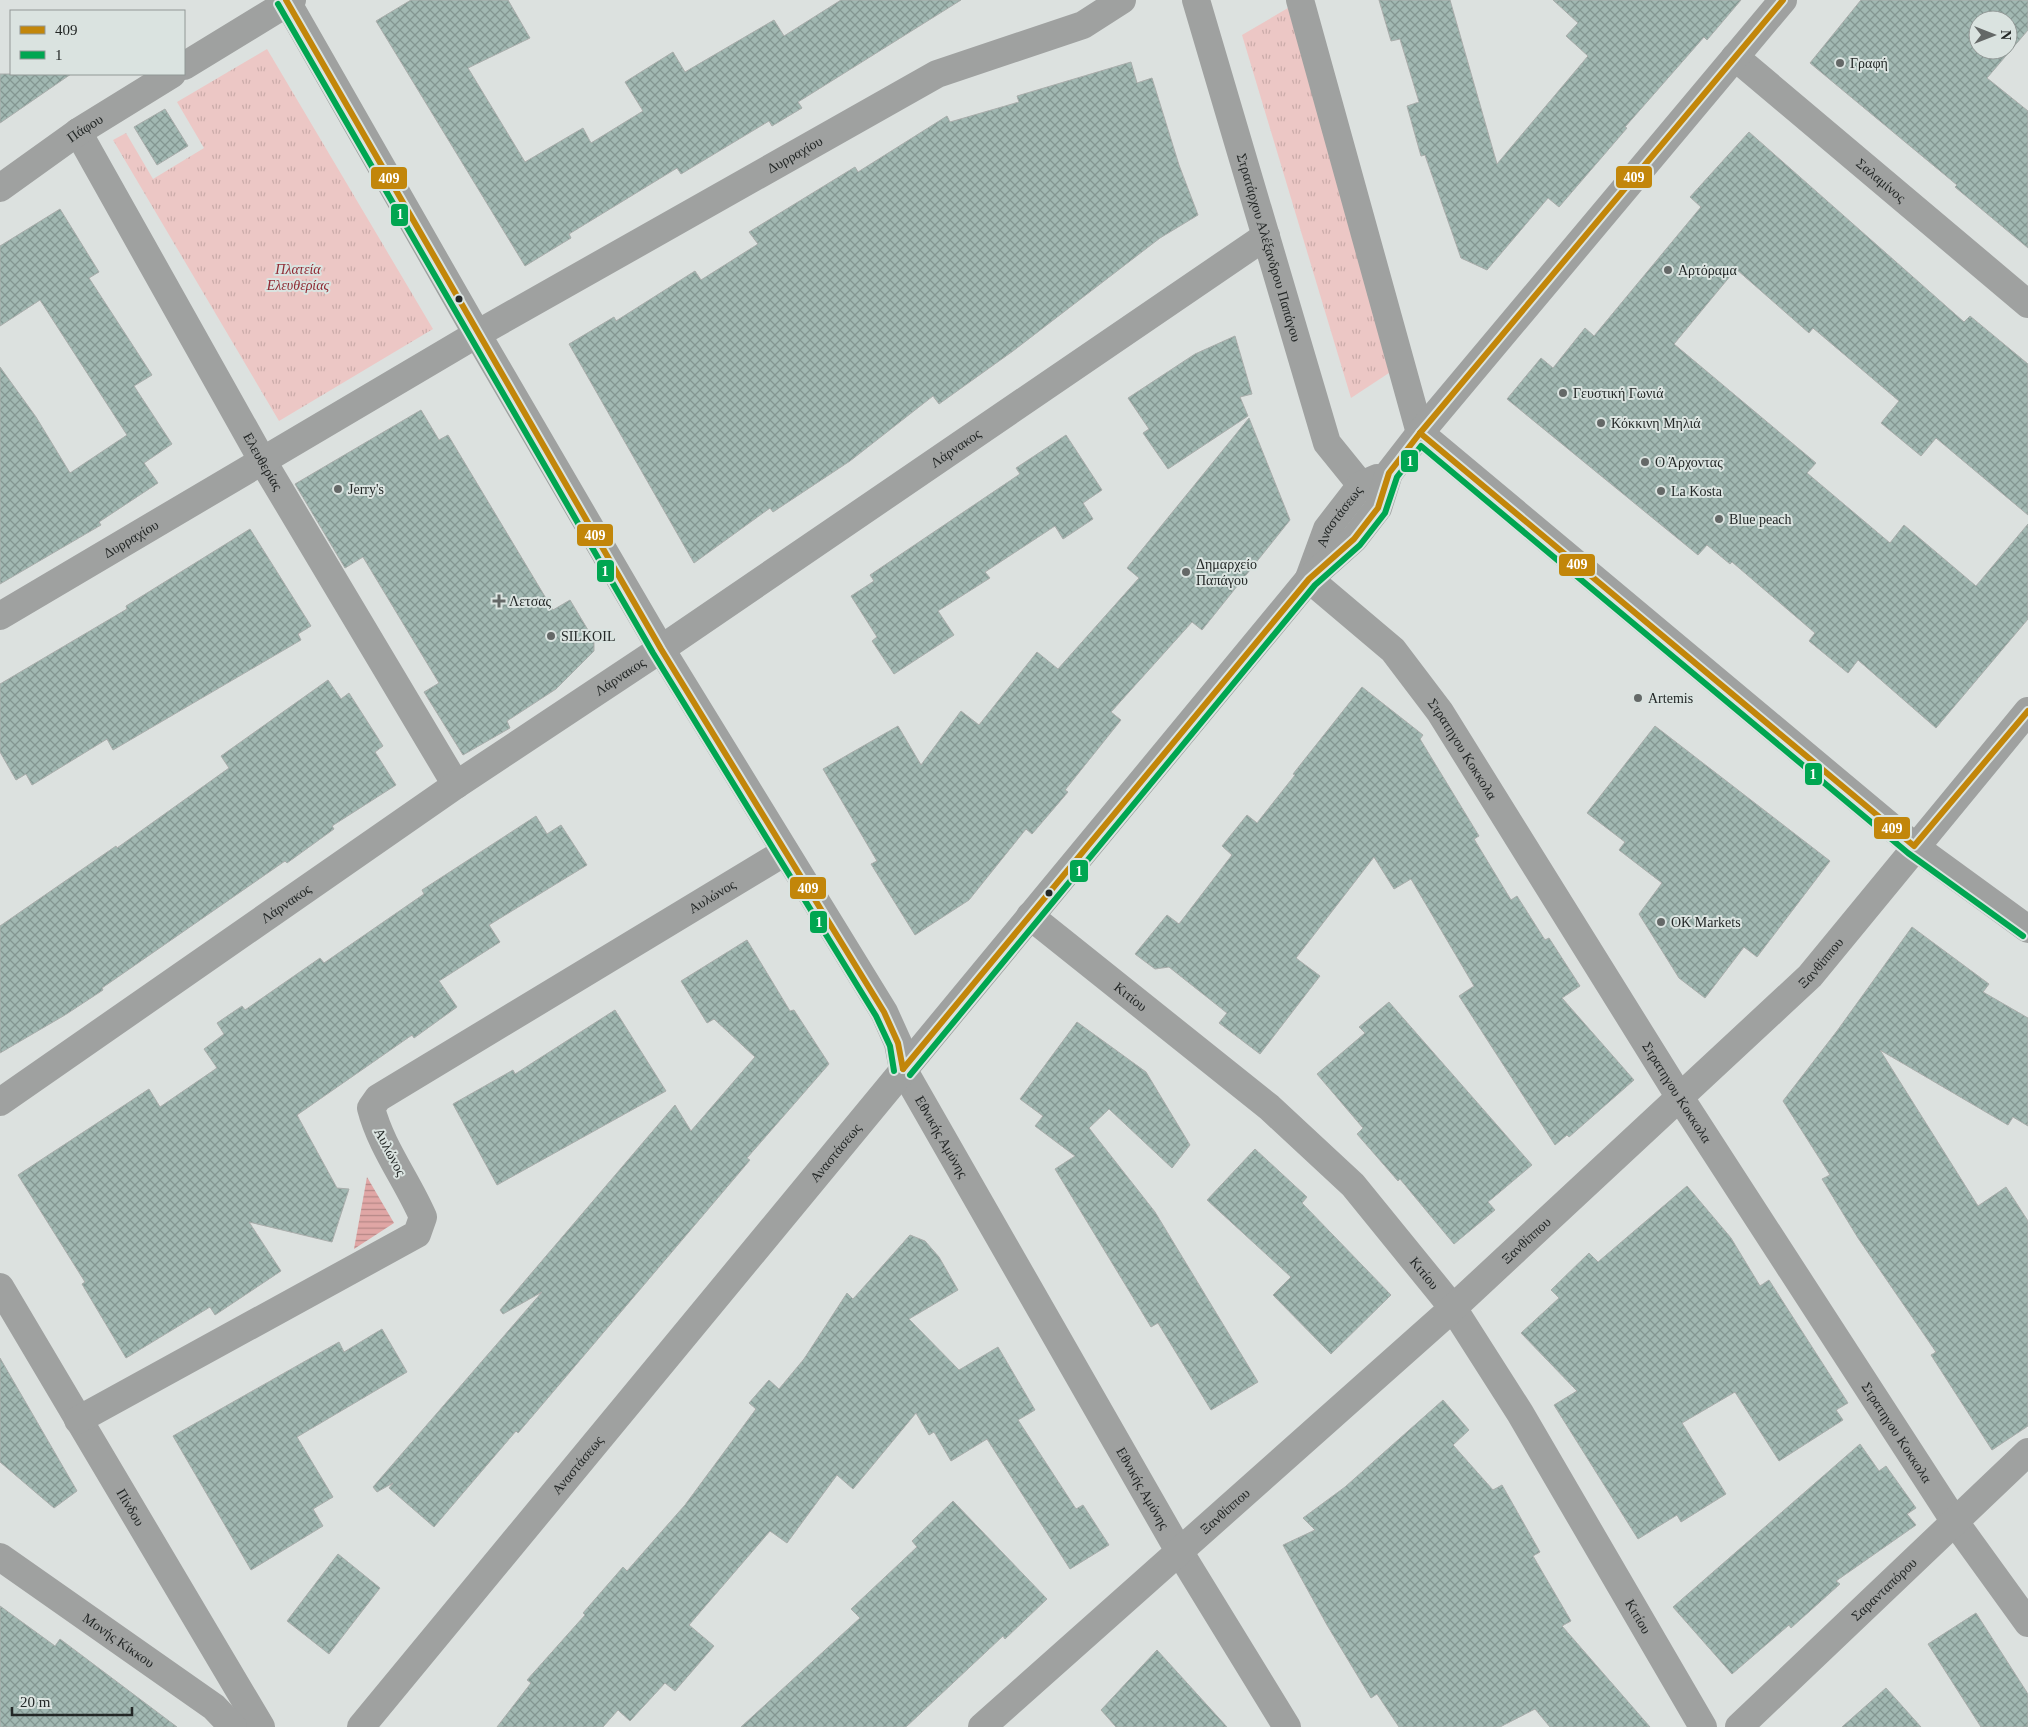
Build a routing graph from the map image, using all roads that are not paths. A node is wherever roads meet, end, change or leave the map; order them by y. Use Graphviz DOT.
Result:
graph roads {
  1 [pos="1122,0"];
  2 [pos="1196,0"];
  3 [pos="1300,0"];
  4 [pos="1783,0"];
  5 [pos="288,1"];
  6 [pos="1735,56"];
  7 [pos="185,65"];
  8 [pos="170,75"];
  9 [pos="78,132"];
  10 [pos="0,188"];
  11 [pos="1266,236"];
  12 [pos="2028,304"];
  13 [pos="476,334"];
  14 [pos="1420,433"];
  15 [pos="262,460"];
  16 [pos="1389,473"];
  17 [pos="1361,485"];
  18 [pos="1309,579"];
  19 [pos="0,616"];
  20 [pos="661,649"];
  21 [pos="2028,711"];
  22 [pos="456,785"];
  23 [pos="1914,846"];
  24 [pos="785,852"];
  25 [pos="1030,916"];
  26 [pos="2028,929"];
  27 [pos="903,1069"];
  28 [pos="1680,1096"];
  29 [pos="0,1102"];
  30 [pos="0,1287"];
  31 [pos="1453,1308"];
  32 [pos="78,1420"];
  33 [pos="2028,1452"];
  34 [pos="1955,1522"];
  35 [pos="1179,1551"];
  36 [pos="0,1557"];
  37 [pos="2028,1623"];
  38 [pos="233,1727"];
  39 [pos="261,1727"];
  40 [pos="361,1727"];
  41 [pos="982,1727"];
  42 [pos="1286,1727"];
  43 [pos="1703,1727"];
  44 [pos="1739,1727"];
  1 -- 13 [label="street, Δυρραχίου"];
  2 -- 11 [label="street, Στρατάρχου Αλέξανδρου Παπάγου"];
  3 -- 14 [label="street"];
  4 -- 6 [label="street, Αναστάσεως"];
  5 -- 7 [label="street"];
  5 -- 13 [label="street, Εθνικής Αμύνης"];
  6 -- 12 [label="street, Σαλαμίνος"];
  6 -- 14 [label="street, Αναστάσεως"];
  8 -- 9 [label="street, Πάφου"];
  9 -- 10 [label="street, Πάφου"];
  9 -- 15 [label="street, Ελευθερίας"];
  11 -- 17 [label="street, Στρατάρχου Αλέξανδρου Παπάγου"];
  11 -- 20 [label="street, Λάρνακος"];
  13 -- 15 [label="street, Δυρραχίου"];
  13 -- 20 [label="street, Εθνικής Αμύνης"];
  14 -- 16 [label="street, Αναστάσεως"];
  14 -- 23 [label="street"];
  15 -- 19 [label="street, Δυρραχίου"];
  15 -- 22 [label="street, Ελευθερίας"];
  16 -- 17 [label="street, Αναστάσεως"];
  16 -- 18 [label="street, Αναστάσεως"];
  17 -- 18 [label="street, Αναστάσεως"];
  18 -- 25 [label="street, Αναστάσεως"];
  18 -- 28 [label="street, Στρατηγου Κοκκολα"];
  20 -- 22 [label="street, Λάρνακος"];
  20 -- 24 [label="street, Εθνικής Αμύνης"];
  21 -- 23 [label="street, Ξανθίππου"];
  22 -- 29 [label="street, Λάρνακος"];
  23 -- 26 [label="street"];
  23 -- 28 [label="street, Ξανθίππου"];
  24 -- 27 [label="street, Εθνικής Αμύνης"];
  24 -- 32 [label="street, Αυλώνος"];
  25 -- 27 [label="street, Αναστάσεως"];
  25 -- 31 [label="street, Κιτίου"];
  27 -- 35 [label="street, Εθνικής Αμύνης"];
  27 -- 40 [label="street, Αναστάσεως"];
  28 -- 31 [label="street, Ξανθίππου"];
  28 -- 34 [label="street, Στρατηγου Κοκκολα"];
  30 -- 32 [label="street, Πίνδου"];
  31 -- 35 [label="street, Ξανθίππου"];
  31 -- 43 [label="street, Κιτίου"];
  32 -- 39 [label="street, Πίνδου"];
  33 -- 34 [label="street, Σαρανταπόρου"];
  34 -- 37 [label="street, Στρατηγου Κοκκολα"];
  34 -- 44 [label="street, Σαρανταπόρου"];
  35 -- 41 [label="street, Ξανθίππου"];
  35 -- 42 [label="street, Εθνικής Αμύνης"];
  36 -- 38 [label="street, Μονής Κίκκου"];
}
